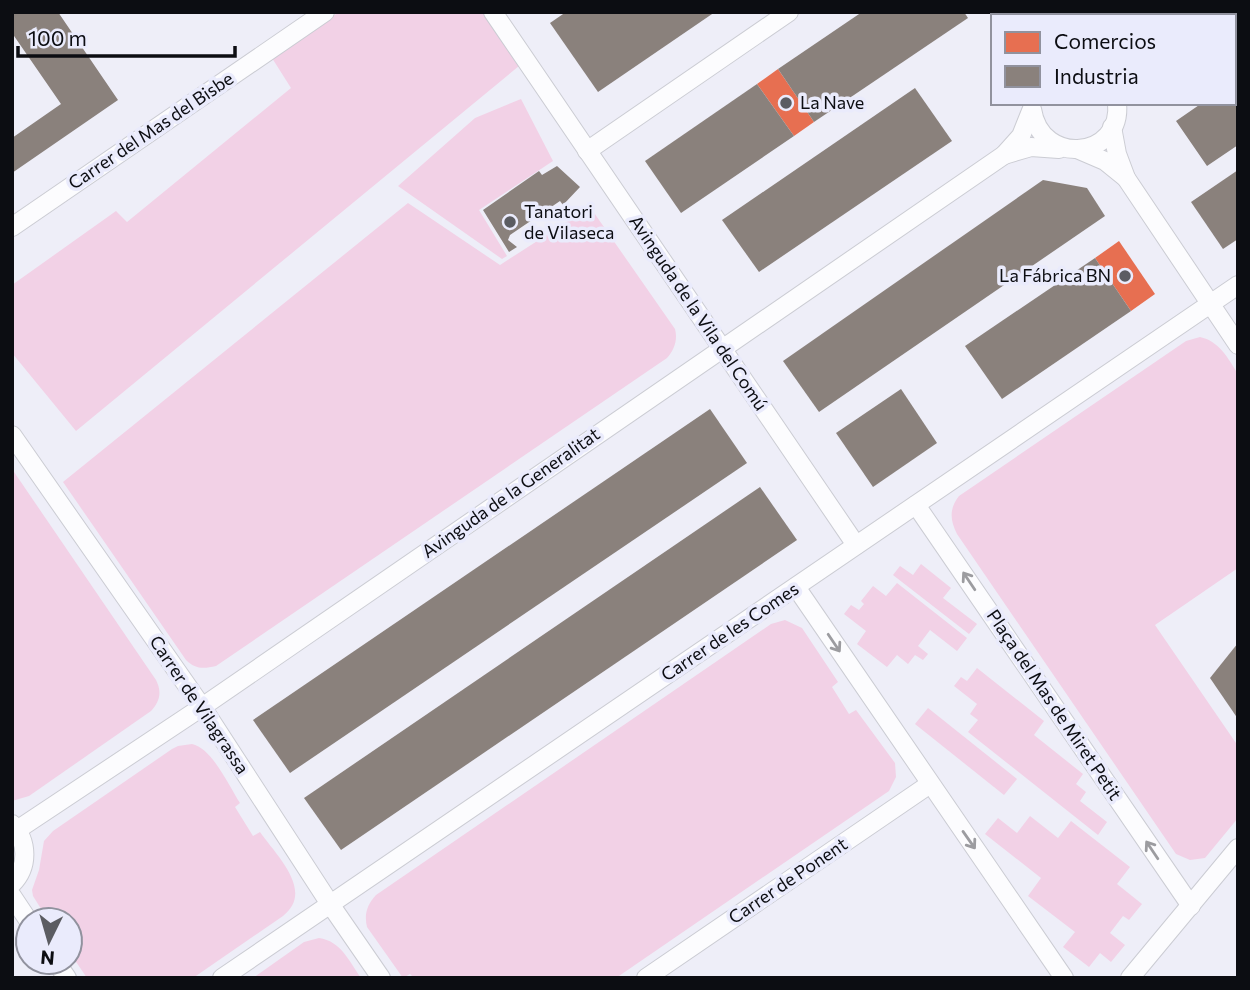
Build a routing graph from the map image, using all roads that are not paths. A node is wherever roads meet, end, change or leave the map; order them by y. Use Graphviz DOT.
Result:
graph roads {
  1 [pos="325,12"];
  2 [pos="493,12"];
  3 [pos="789,12"];
  4 [pos="1032,107"];
  5 [pos="1119,111"];
  6 [pos="1074,150"];
  7 [pos="587,151"];
  8 [pos="1004,155"];
  9 [pos="1126,178"];
  10 [pos="12,227"];
  11 [pos="1238,285"];
  12 [pos="1210,304"];
  13 [pos="1238,345"];
  14 [pos="721,348"];
  15 [pos="12,435"];
  16 [pos="916,505"];
  17 [pos="856,544"];
  18 [pos="796,587"];
  19 [pos="202,707"];
  20 [pos="930,784"];
  21 [pos="15,827"];
  22 [pos="1238,848"];
  23 [pos="12,884"];
  24 [pos="330,904"];
  25 [pos="1191,906"];
  26 [pos="222,978"];
  27 [pos="381,978"];
  28 [pos="646,978"];
  29 [pos="1064,978"];
  30 [pos="1130,978"];
  1 -- 10 [label="street, Carrer del Mas del Bisbe"];
  2 -- 7 [label="street, Avinguda de la Vila del Comú"];
  3 -- 7 [label="street"];
  4 -- 6 [label="street"];
  4 -- 8 [label="street, Avinguda de la Generalitat"];
  5 -- 6 [label="street"];
  5 -- 9 [label="street"];
  6 -- 8 [label="street, Avinguda de la Generalitat"];
  6 -- 9 [label="street"];
  7 -- 14 [label="street, Avinguda de la Vila del Comú"];
  8 -- 14 [label="street, Avinguda de la Generalitat"];
  9 -- 12 [label="street"];
  11 -- 12 [label="street, Carrer de les Comes"];
  12 -- 13 [label="street"];
  12 -- 16 [label="street, Carrer de les Comes"];
  14 -- 17 [label="street, Avinguda de la Vila del Comú"];
  14 -- 19 [label="street, Avinguda de la Generalitat"];
  15 -- 19 [label="street, Carrer de Vilagrassa"];
  16 -- 17 [label="street, Carrer de les Comes"];
  25 -- 16 [label="street, Plaça del Mas de Miret Petit, one-way"];
  17 -- 18 [label="street, Carrer de les Comes"];
  18 -- 20 [label="street, one-way"];
  18 -- 24 [label="street, Carrer de les Comes"];
  19 -- 21 [label="street, Avinguda de la Generalitat"];
  19 -- 24 [label="street, Carrer de Vilagrassa"];
  20 -- 28 [label="street, Carrer de Ponent"];
  20 -- 29 [label="street, one-way"];
  21 -- 23 [label="street"];
  22 -- 25 [label="street"];
  24 -- 26 [label="street, Carrer de les Comes"];
  24 -- 27 [label="street, Carrer de Vilagrassa"];
  25 -- 30 [label="street"];
}
